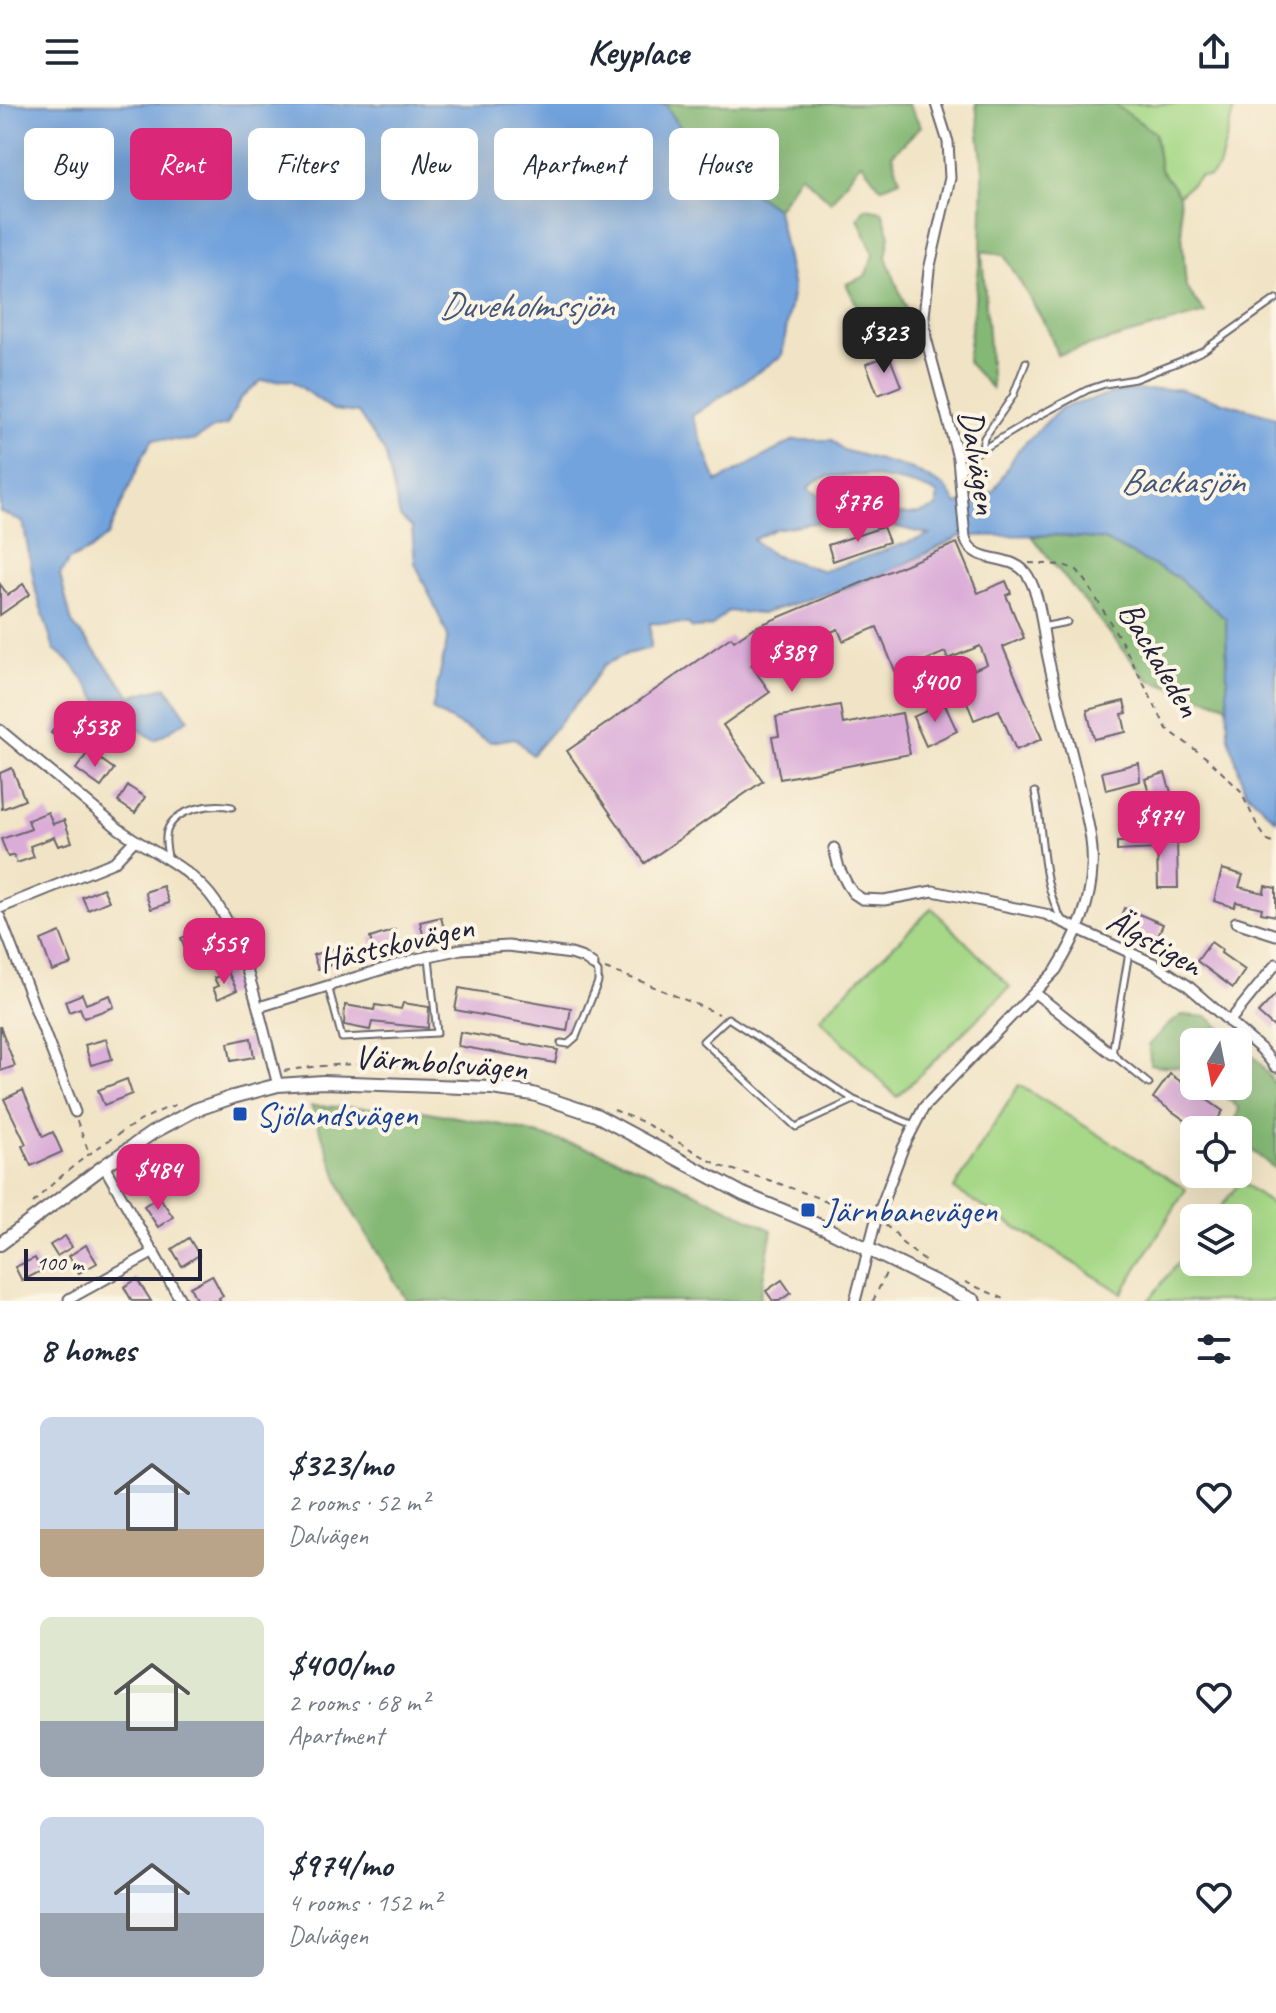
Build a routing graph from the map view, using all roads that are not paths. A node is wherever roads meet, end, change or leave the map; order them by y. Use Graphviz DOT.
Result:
graph roads {
  1 [pos="936,104"];
  2 [pos="1276,299"];
  3 [pos="1026,362"];
  4 [pos="982,449"];
  5 [pos="960,473"];
  6 [pos="1067,622"];
  7 [pos="1042,627"];
  8 [pos="0,730"];
  9 [pos="1035,792"];
  10 [pos="232,807"];
  11 [pos="134,841"];
  12 [pos="834,848"];
  13 [pos="168,857"];
  14 [pos="0,908"];
  15 [pos="0,917"];
  16 [pos="1062,921"];
  17 [pos="1236,922"];
  18 [pos="1077,929"];
  19 [pos="1276,935"];
  20 [pos="1129,951"];
  21 [pos="429,956"];
  22 [pos="1276,964"];
  23 [pos="593,965"];
  24 [pos="328,985"];
  25 [pos="1035,993"];
  26 [pos="259,1007"];
  27 [pos="1229,1022"];
  28 [pos="561,1043"];
  29 [pos="1112,1054"];
  30 [pos="1276,1067"];
  31 [pos="276,1079"];
  32 [pos="1149,1084"];
  33 [pos="854,1100"];
  34 [pos="75,1112"];
  35 [pos="914,1125"];
  36 [pos="104,1166"];
  37 [pos="0,1244"];
  38 [pos="868,1250"];
  39 [pos="154,1252"];
  40 [pos="69,1299"];
  41 [pos="181,1301"];
  42 [pos="855,1301"];
  43 [pos="974,1301"];
  1 -- 5 [label="street, Dalvägen"];
  2 -- 4 [label="lane"];
  3 -- 4 [label="lane"];
  4 -- 5 [label="lane"];
  5 -- 7 [label="street, Dalvägen"];
  6 -- 7 [label="lane"];
  7 -- 18 [label="street"];
  8 -- 11 [label="street"];
  9 -- 16 [label="lane"];
  10 -- 13 [label="lane"];
  11 -- 13 [label="street"];
  11 -- 14 [label="street"];
  12 -- 16 [label="street"];
  13 -- 26 [label="street"];
  15 -- 34 [label="street"];
  16 -- 18 [label="street"];
  17 -- 19 [label="street"];
  18 -- 20 [label="street, Älgstigen"];
  18 -- 25 [label="street"];
  20 -- 27 [label="street, Älgstigen"];
  20 -- 29 [label="lane"];
  21 -- 23 [label="street, Hästskovägen"];
  21 -- 24 [label="street, Hästskovägen"];
  21 -- 24 [label="lane"];
  22 -- 27 [label="street"];
  23 -- 28 [label="lane"];
  24 -- 26 [label="street, Hästskovägen"];
  25 -- 29 [label="street"];
  25 -- 35 [label="street"];
  26 -- 31 [label="street"];
  27 -- 30 [label="street, Älgstigen"];
  29 -- 32 [label="lane"];
  31 -- 36 [label="street, Värmbolsvägen"];
  31 -- 38 [label="street, Värmbolsvägen"];
  33 -- 33 [label="lane"];
  33 -- 35 [label="lane"];
  35 -- 38 [label="street"];
  36 -- 37 [label="street, Värmbolsvägen"];
  36 -- 39 [label="street"];
  38 -- 42 [label="street"];
  38 -- 43 [label="street, Värmbolsvägen"];
  39 -- 40 [label="street"];
  39 -- 41 [label="street"];
}
